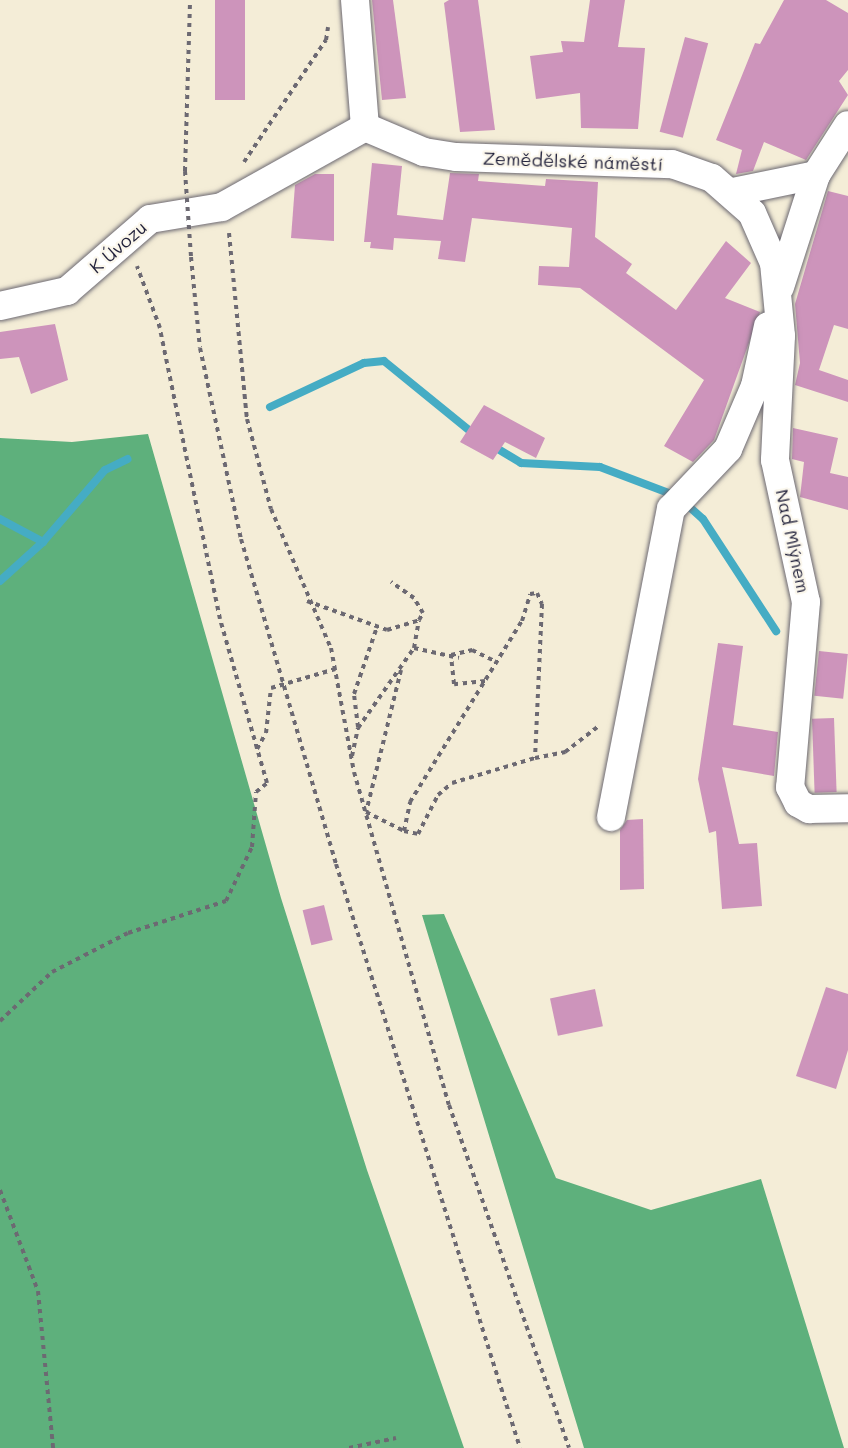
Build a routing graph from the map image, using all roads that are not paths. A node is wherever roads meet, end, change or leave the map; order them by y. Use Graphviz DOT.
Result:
graph roads {
  1 [pos="355,0"];
  2 [pos="848,124"];
  3 [pos="365,127"];
  4 [pos="816,175"];
  5 [pos="733,192"];
  6 [pos="776,298"];
  7 [pos="0,306"];
  8 [pos="848,808"];
  9 [pos="611,817"];
  1 -- 3 [label="street"];
  2 -- 4 [label="street"];
  3 -- 5 [label="street, Zemědělské náměstí"];
  3 -- 7 [label="street, K Úvozu"];
  4 -- 5 [label="street"];
  4 -- 6 [label="street"];
  5 -- 6 [label="street, Zemědělské náměstí"];
  6 -- 8 [label="street, Nad Mlýnem"];
  6 -- 9 [label="street"];
}
